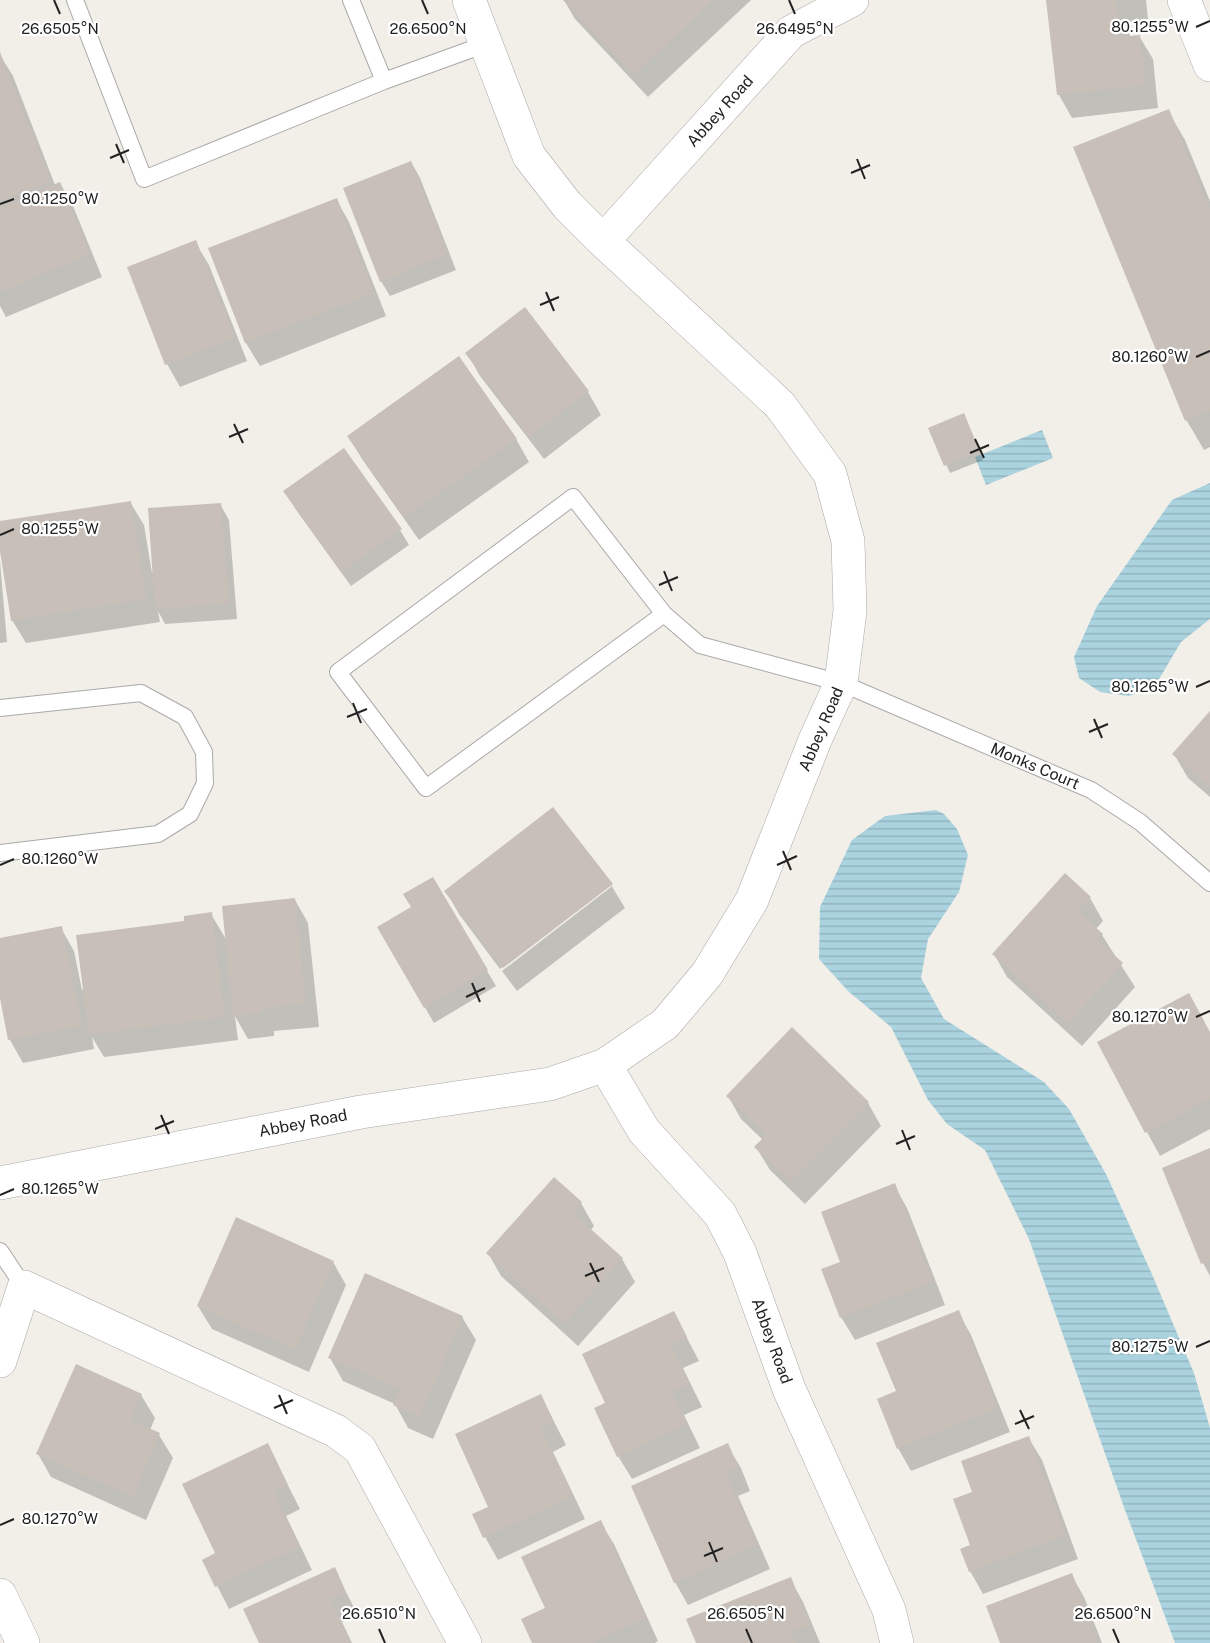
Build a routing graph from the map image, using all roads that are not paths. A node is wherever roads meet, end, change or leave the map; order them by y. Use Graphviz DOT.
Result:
graph roads {
  1 [pos="75,0"];
  2 [pos="351,0"];
  3 [pos="469,0"];
  4 [pos="852,0"];
  5 [pos="1184,0"];
  6 [pos="486,44"];
  7 [pos="1210,65"];
  8 [pos="384,81"];
  9 [pos="603,241"];
  10 [pos="664,614"];
  11 [pos="841,682"];
  12 [pos="0,708"];
  13 [pos="0,853"];
  14 [pos="1210,883"];
  15 [pos="605,1065"];
  16 [pos="0,1183"];
  17 [pos="0,1251"];
  18 [pos="24,1287"];
  19 [pos="0,1361"];
  20 [pos="0,1595"];
  21 [pos="23,1643"];
  22 [pos="465,1643"];
  23 [pos="897,1643"];
  1 -- 8 [label="lane"];
  2 -- 8 [label="lane"];
  3 -- 6 [label="street, Abbey Road"];
  4 -- 9 [label="street, Abbey Road"];
  5 -- 7 [label="street"];
  6 -- 8 [label="lane"];
  6 -- 9 [label="street, Abbey Road"];
  9 -- 11 [label="street, Abbey Road"];
  10 -- 10 [label="lane, Monks Court"];
  10 -- 11 [label="lane, Monks Court"];
  11 -- 14 [label="lane, Monks Court"];
  11 -- 15 [label="street, Abbey Road"];
  12 -- 13 [label="lane"];
  15 -- 16 [label="street, Abbey Road"];
  15 -- 23 [label="street, Abbey Road"];
  17 -- 18 [label="lane"];
  18 -- 19 [label="street"];
  18 -- 22 [label="street"];
  20 -- 21 [label="street"];
}
